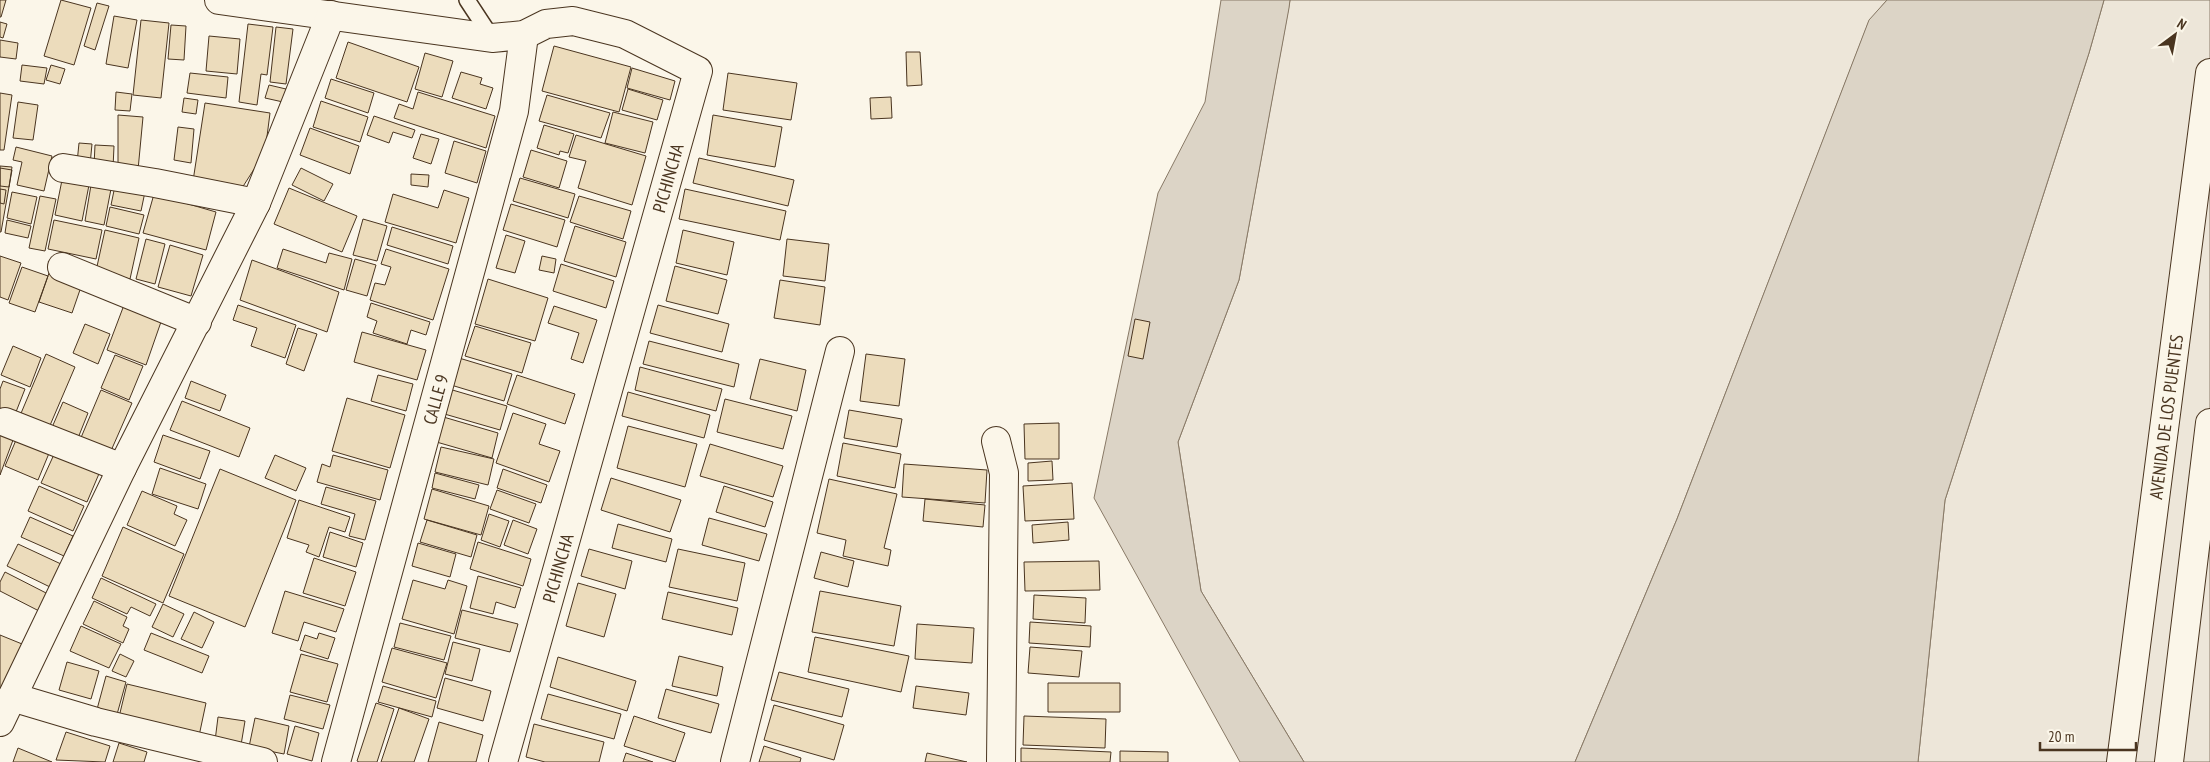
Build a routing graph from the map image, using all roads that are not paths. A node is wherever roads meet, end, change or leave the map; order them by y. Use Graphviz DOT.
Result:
graph roads {
  1 [pos="220,0"];
  2 [pos="467,0"];
  3 [pos="331,15"];
  4 [pos="524,35"];
  5 [pos="492,38"];
  6 [pos="2210,73"];
  7 [pos="63,168"];
  8 [pos="256,203"];
  9 [pos="62,267"];
  10 [pos="197,322"];
  11 [pos="840,351"];
  12 [pos="6,422"];
  13 [pos="2210,423"];
  14 [pos="996,441"];
  15 [pos="122,468"];
  16 [pos="6,696"];
  17 [pos="0,722"];
  18 [pos="263,762"];
  19 [pos="336,762"];
  20 [pos="502,762"];
  21 [pos="734,762"];
  22 [pos="1001,762"];
  23 [pos="2121,762"];
  24 [pos="2169,762"];
  1 -- 3 [label="street, PICHINCHA"];
  2 -- 5 [label="lane"];
  3 -- 5 [label="street, PICHINCHA"];
  3 -- 8 [label="street"];
  4 -- 5 [label="street, PICHINCHA"];
  4 -- 19 [label="street, CALLE 9"];
  4 -- 20 [label="street, PICHINCHA"];
  6 -- 23 [label="street, AVENIDA DE LOS PUENTES"];
  7 -- 8 [label="street"];
  8 -- 10 [label="street"];
  9 -- 10 [label="street"];
  10 -- 15 [label="street"];
  11 -- 21 [label="street"];
  12 -- 15 [label="street"];
  13 -- 24 [label="street"];
  14 -- 22 [label="street"];
  15 -- 16 [label="street"];
  16 -- 17 [label="street"];
  16 -- 18 [label="street"];
}
